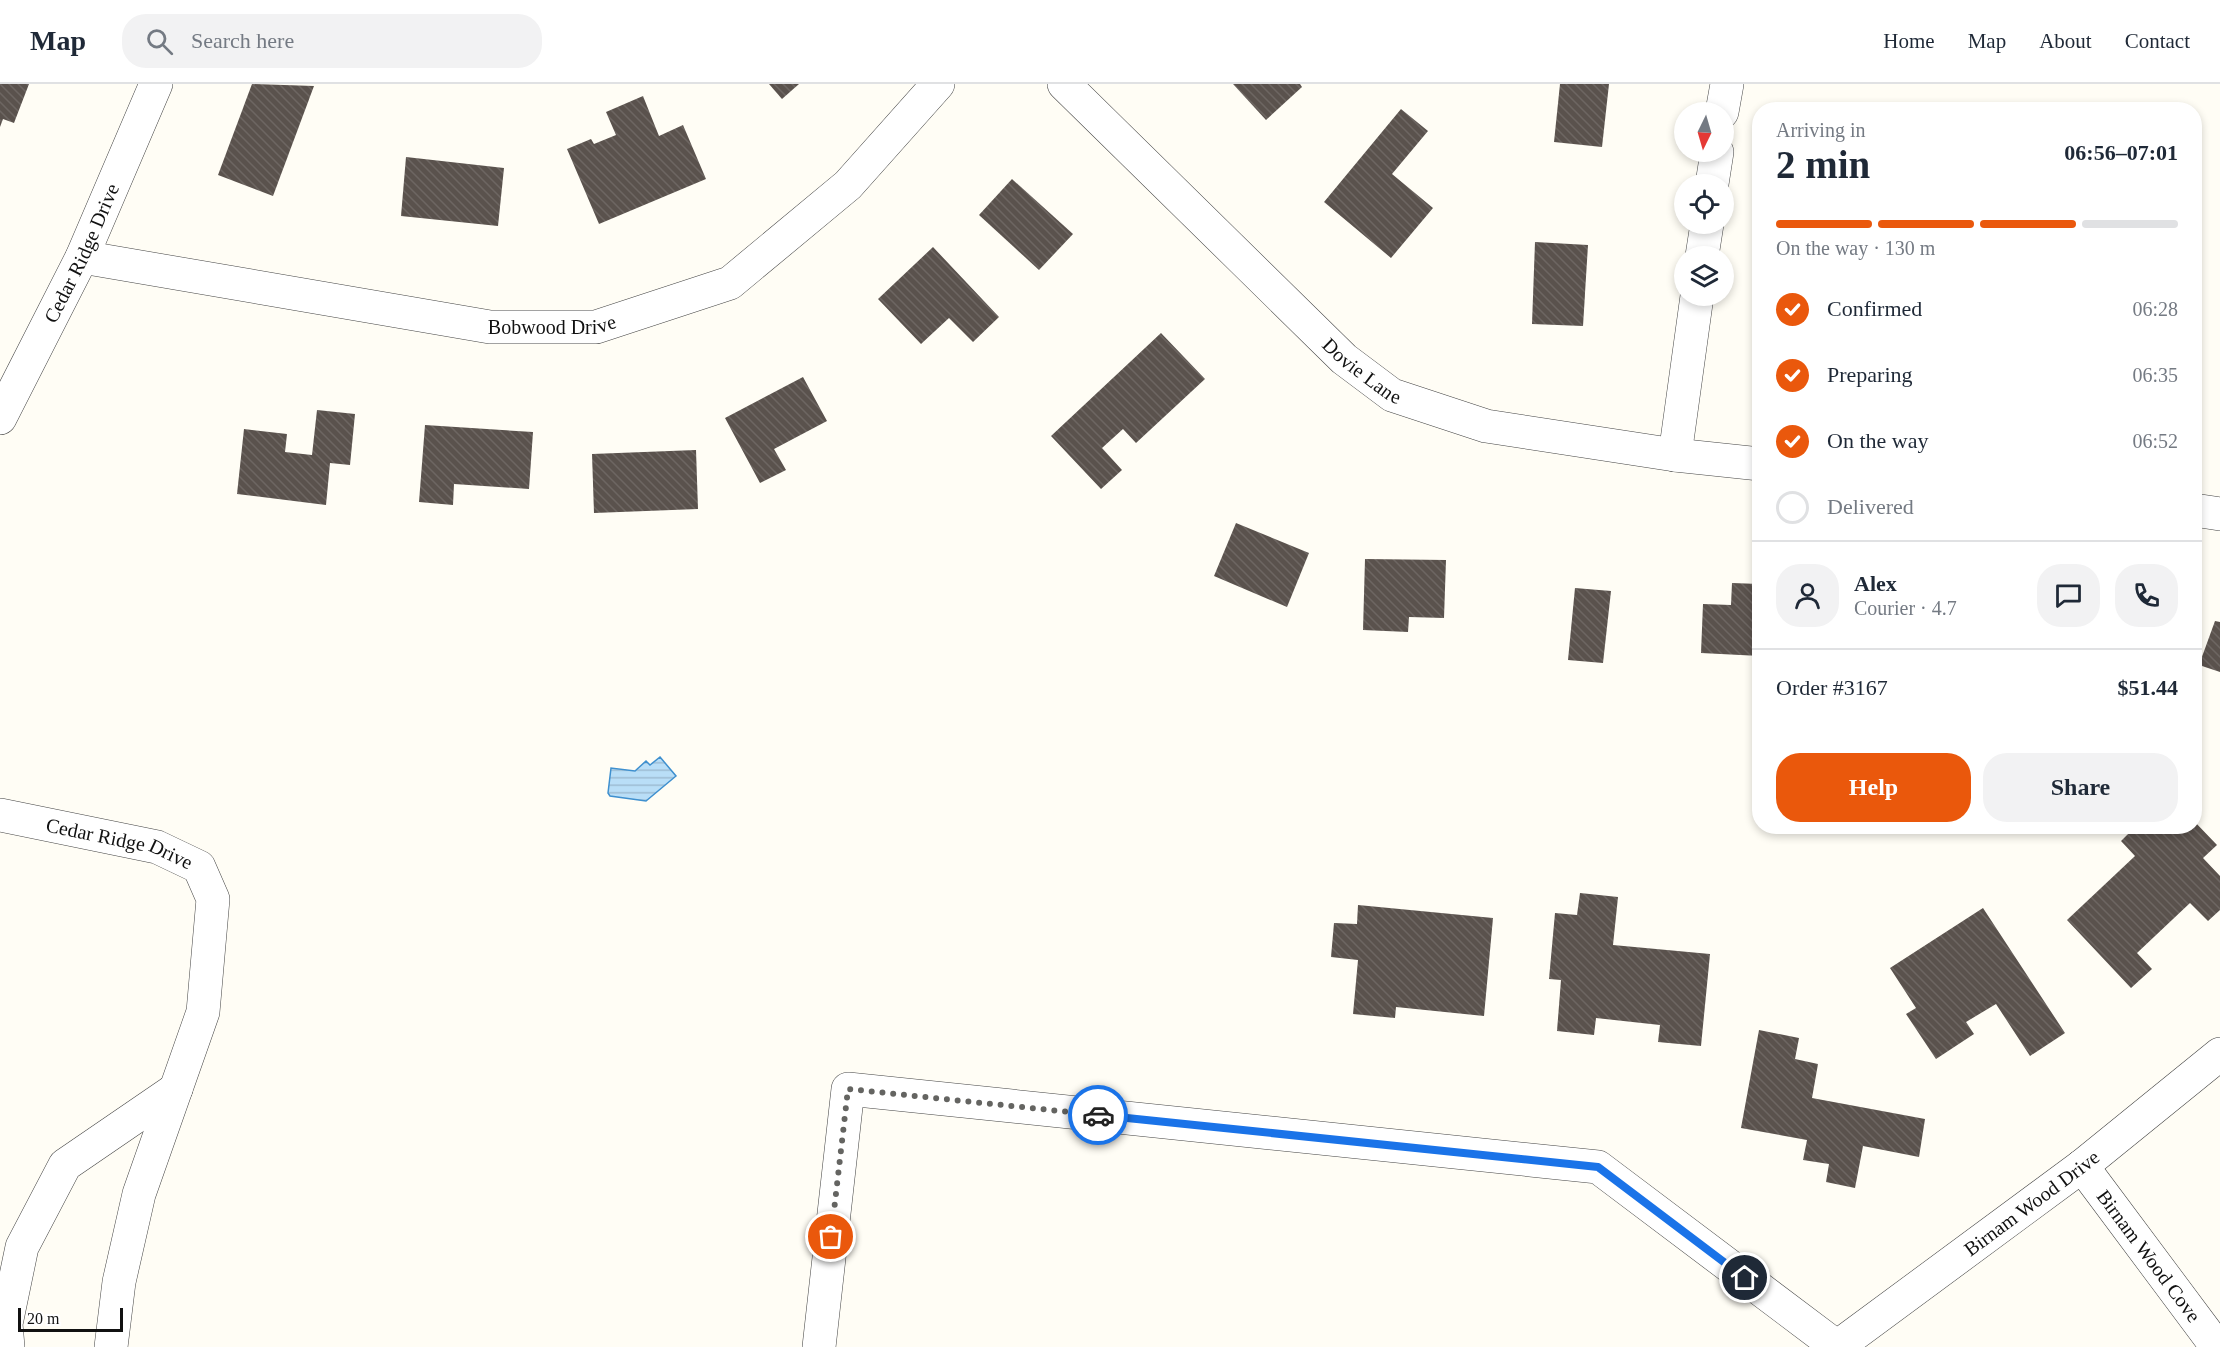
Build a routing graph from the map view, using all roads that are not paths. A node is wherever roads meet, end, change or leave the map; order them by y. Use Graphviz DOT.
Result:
graph roads {
  1 [pos="156,84"];
  2 [pos="938,84"];
  3 [pos="1064,84"];
  4 [pos="1727,84"];
  5 [pos="1724,102"];
  6 [pos="82,257"];
  7 [pos="1696,306"];
  8 [pos="0,418"];
  9 [pos="1675,455"];
  10 [pos="1752,463"];
  11 [pos="2202,511"];
  12 [pos="2220,514"];
  13 [pos="0,815"];
  14 [pos="2220,1054"];
  15 [pos="176,1089"];
  16 [pos="2082,1166"];
  17 [pos="8,1347"];
  18 [pos="111,1347"];
  19 [pos="819,1347"];
  20 [pos="1837,1347"];
  21 [pos="2217,1347"];
  1 -- 6 [label="street, Cedar Ridge Drive"];
  2 -- 6 [label="street, Bobwood Drive"];
  3 -- 9 [label="street, Dovie Lane"];
  4 -- 5 [label="street"];
  6 -- 8 [label="street, Cedar Ridge Drive"];
  7 -- 9 [label="street"];
  9 -- 10 [label="street, Dovie Lane"];
  11 -- 12 [label="street"];
  13 -- 15 [label="street, Cedar Ridge Drive"];
  14 -- 16 [label="street, Birnam Wood Drive"];
  15 -- 17 [label="street"];
  15 -- 18 [label="street, Cedar Ridge Drive"];
  16 -- 20 [label="street, Birnam Wood Drive"];
  16 -- 21 [label="street, Birnam Wood Cove"];
  19 -- 20 [label="street"];
}
